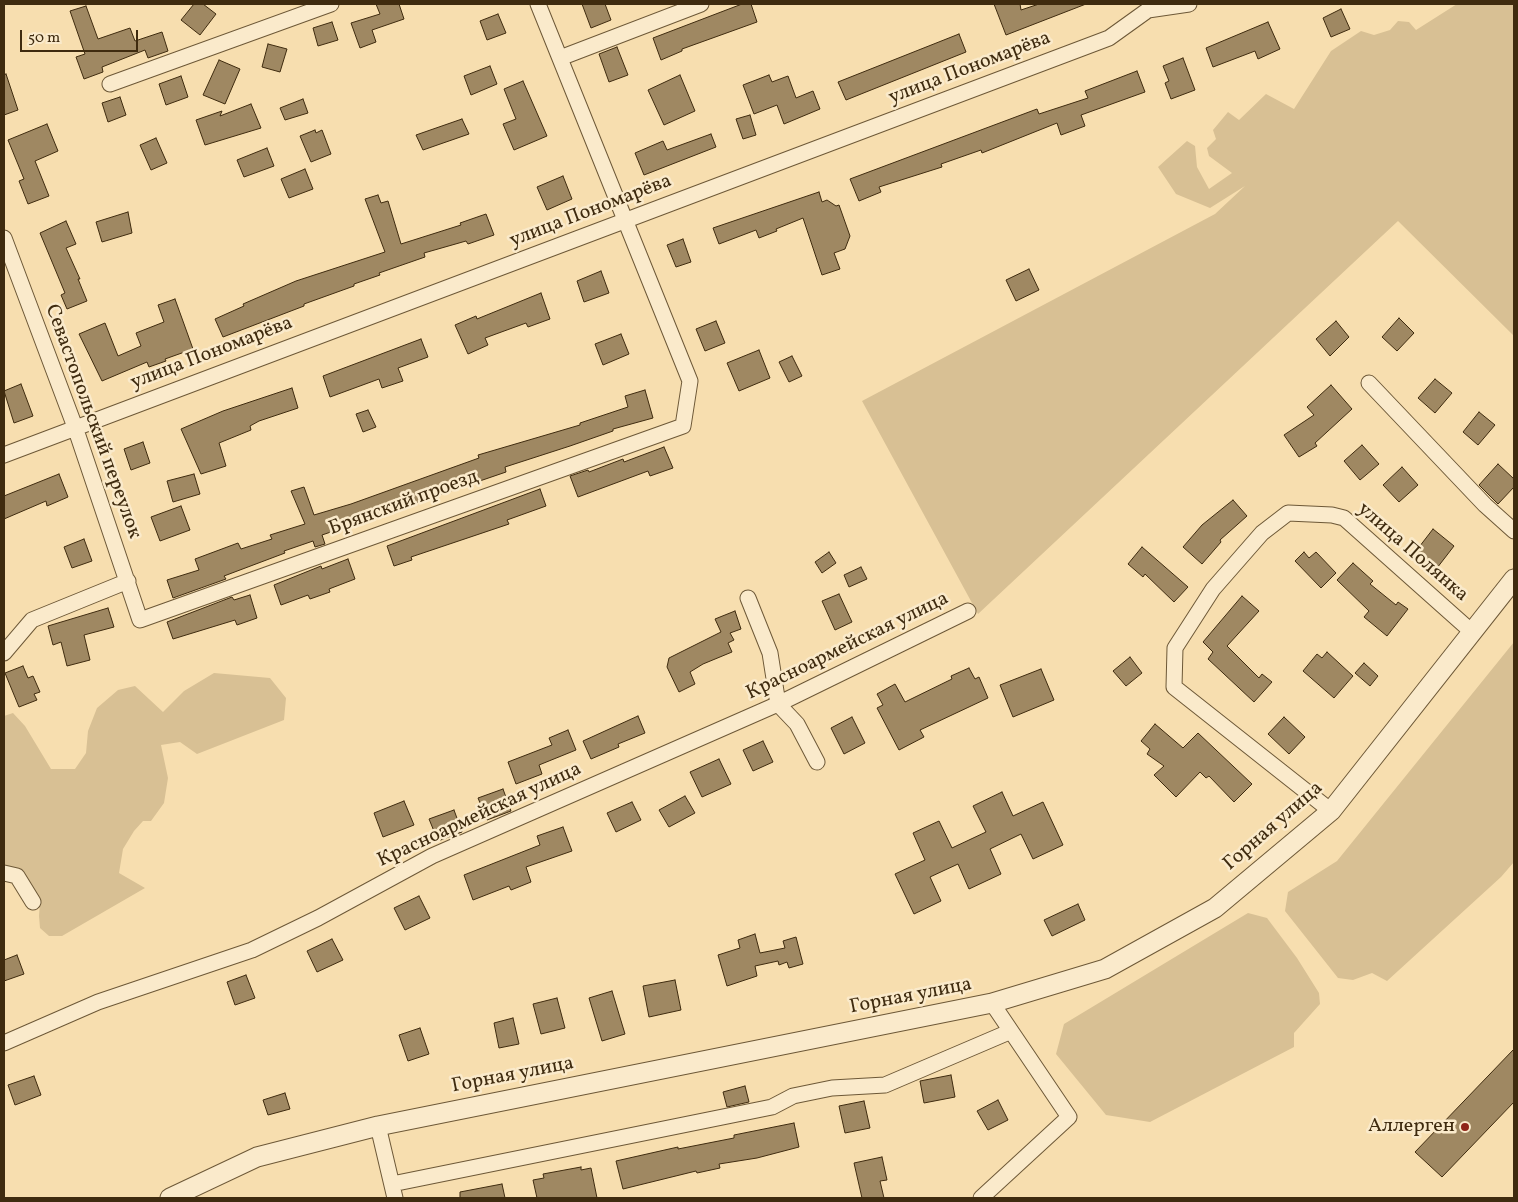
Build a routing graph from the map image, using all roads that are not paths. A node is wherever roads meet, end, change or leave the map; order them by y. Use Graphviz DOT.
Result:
graph roads {
  1 [pos="331,4"];
  2 [pos="538,4"];
  3 [pos="701,4"];
  4 [pos="1189,4"];
  5 [pos="1147,7"];
  6 [pos="560,58"];
  7 [pos="110,84"];
  8 [pos="626,220"];
  9 [pos="4,238"];
  10 [pos="1370,383"];
  11 [pos="75,427"];
  12 [pos="4,455"];
  13 [pos="1514,531"];
  14 [pos="1514,579"];
  15 [pos="128,581"];
  16 [pos="748,598"];
  17 [pos="968,611"];
  18 [pos="140,620"];
  19 [pos="1472,632"];
  20 [pos="4,653"];
  21 [pos="778,704"];
  22 [pos="817,762"];
  23 [pos="1331,811"];
  24 [pos="4,873"];
  25 [pos="33,902"];
  26 [pos="992,1003"];
  27 [pos="1009,1032"];
  28 [pos="4,1043"];
  29 [pos="378,1126"];
  30 [pos="394,1191"];
  31 [pos="170,1198"];
  32 [pos="981,1198"];
  1 -- 7 [label="street"];
  2 -- 6 [label="street"];
  3 -- 6 [label="street"];
  4 -- 5 [label="street, улица Пономарёва"];
  5 -- 8 [label="street, улица Пономарёва"];
  6 -- 8 [label="street"];
  8 -- 11 [label="street, улица Пономарёва"];
  8 -- 18 [label="street, Брянский проезд"];
  9 -- 11 [label="street, Севастопольский переулок"];
  10 -- 13 [label="street"];
  11 -- 12 [label="street, улица Пономарёва"];
  11 -- 15 [label="street, Севастопольский переулок"];
  14 -- 19 [label="street, Горная улица"];
  15 -- 18 [label="street, Севастопольский переулок"];
  15 -- 20 [label="street"];
  16 -- 21 [label="street"];
  17 -- 21 [label="street, Красноармейская улица"];
  19 -- 23 [label="street, Горная улица"];
  19 -- 23 [label="street, улица Полянка"];
  21 -- 22 [label="street"];
  21 -- 28 [label="street, Красноармейская улица"];
  23 -- 26 [label="street, Горная улица"];
  24 -- 25 [label="street"];
  26 -- 27 [label="street"];
  26 -- 29 [label="street, Горная улица"];
  27 -- 30 [label="street"];
  27 -- 32 [label="street"];
  29 -- 30 [label="street"];
  29 -- 31 [label="street, Горная улица"];
}
